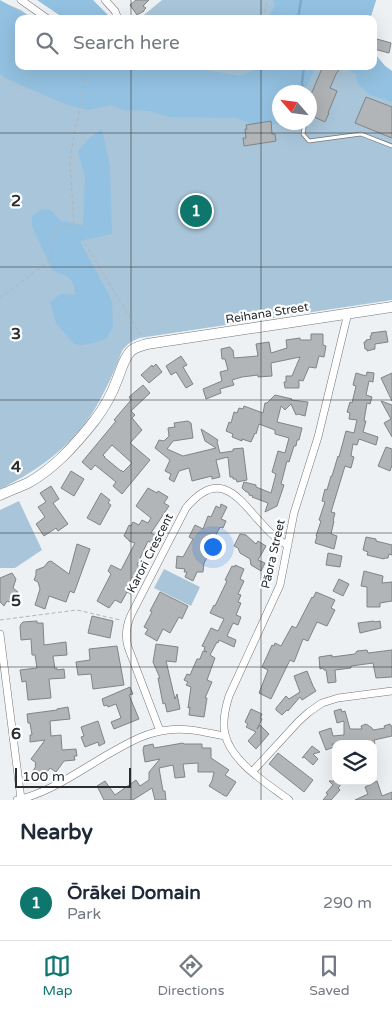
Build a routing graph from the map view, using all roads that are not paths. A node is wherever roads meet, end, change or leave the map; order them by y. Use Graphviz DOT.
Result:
graph roads {
  1 [pos="21,0"];
  2 [pos="105,0"];
  3 [pos="42,15"];
  4 [pos="116,15"];
  5 [pos="304,130"];
  6 [pos="392,146"];
  7 [pos="392,306"];
  8 [pos="348,313"];
  9 [pos="0,495"];
  10 [pos="288,546"];
  11 [pos="0,634"];
  12 [pos="392,691"];
  13 [pos="160,731"];
  14 [pos="225,736"];
  15 [pos="252,772"];
  16 [pos="19,800"];
  17 [pos="289,800"];
  1 -- 3 [label="street"];
  2 -- 4 [label="street"];
  5 -- 6 [label="lane"];
  7 -- 8 [label="street, Reihana Street"];
  8 -- 9 [label="street, Reihana Street"];
  8 -- 10 [label="street, Pāora Street"];
  10 -- 13 [label="street, Karori Crescent"];
  10 -- 14 [label="street, Pāora Street"];
  11 -- 16 [label="street"];
  12 -- 15 [label="street"];
  13 -- 14 [label="street"];
  13 -- 16 [label="street"];
  14 -- 15 [label="street, Pāora Street"];
  15 -- 17 [label="street, Pāora Street"];
}
